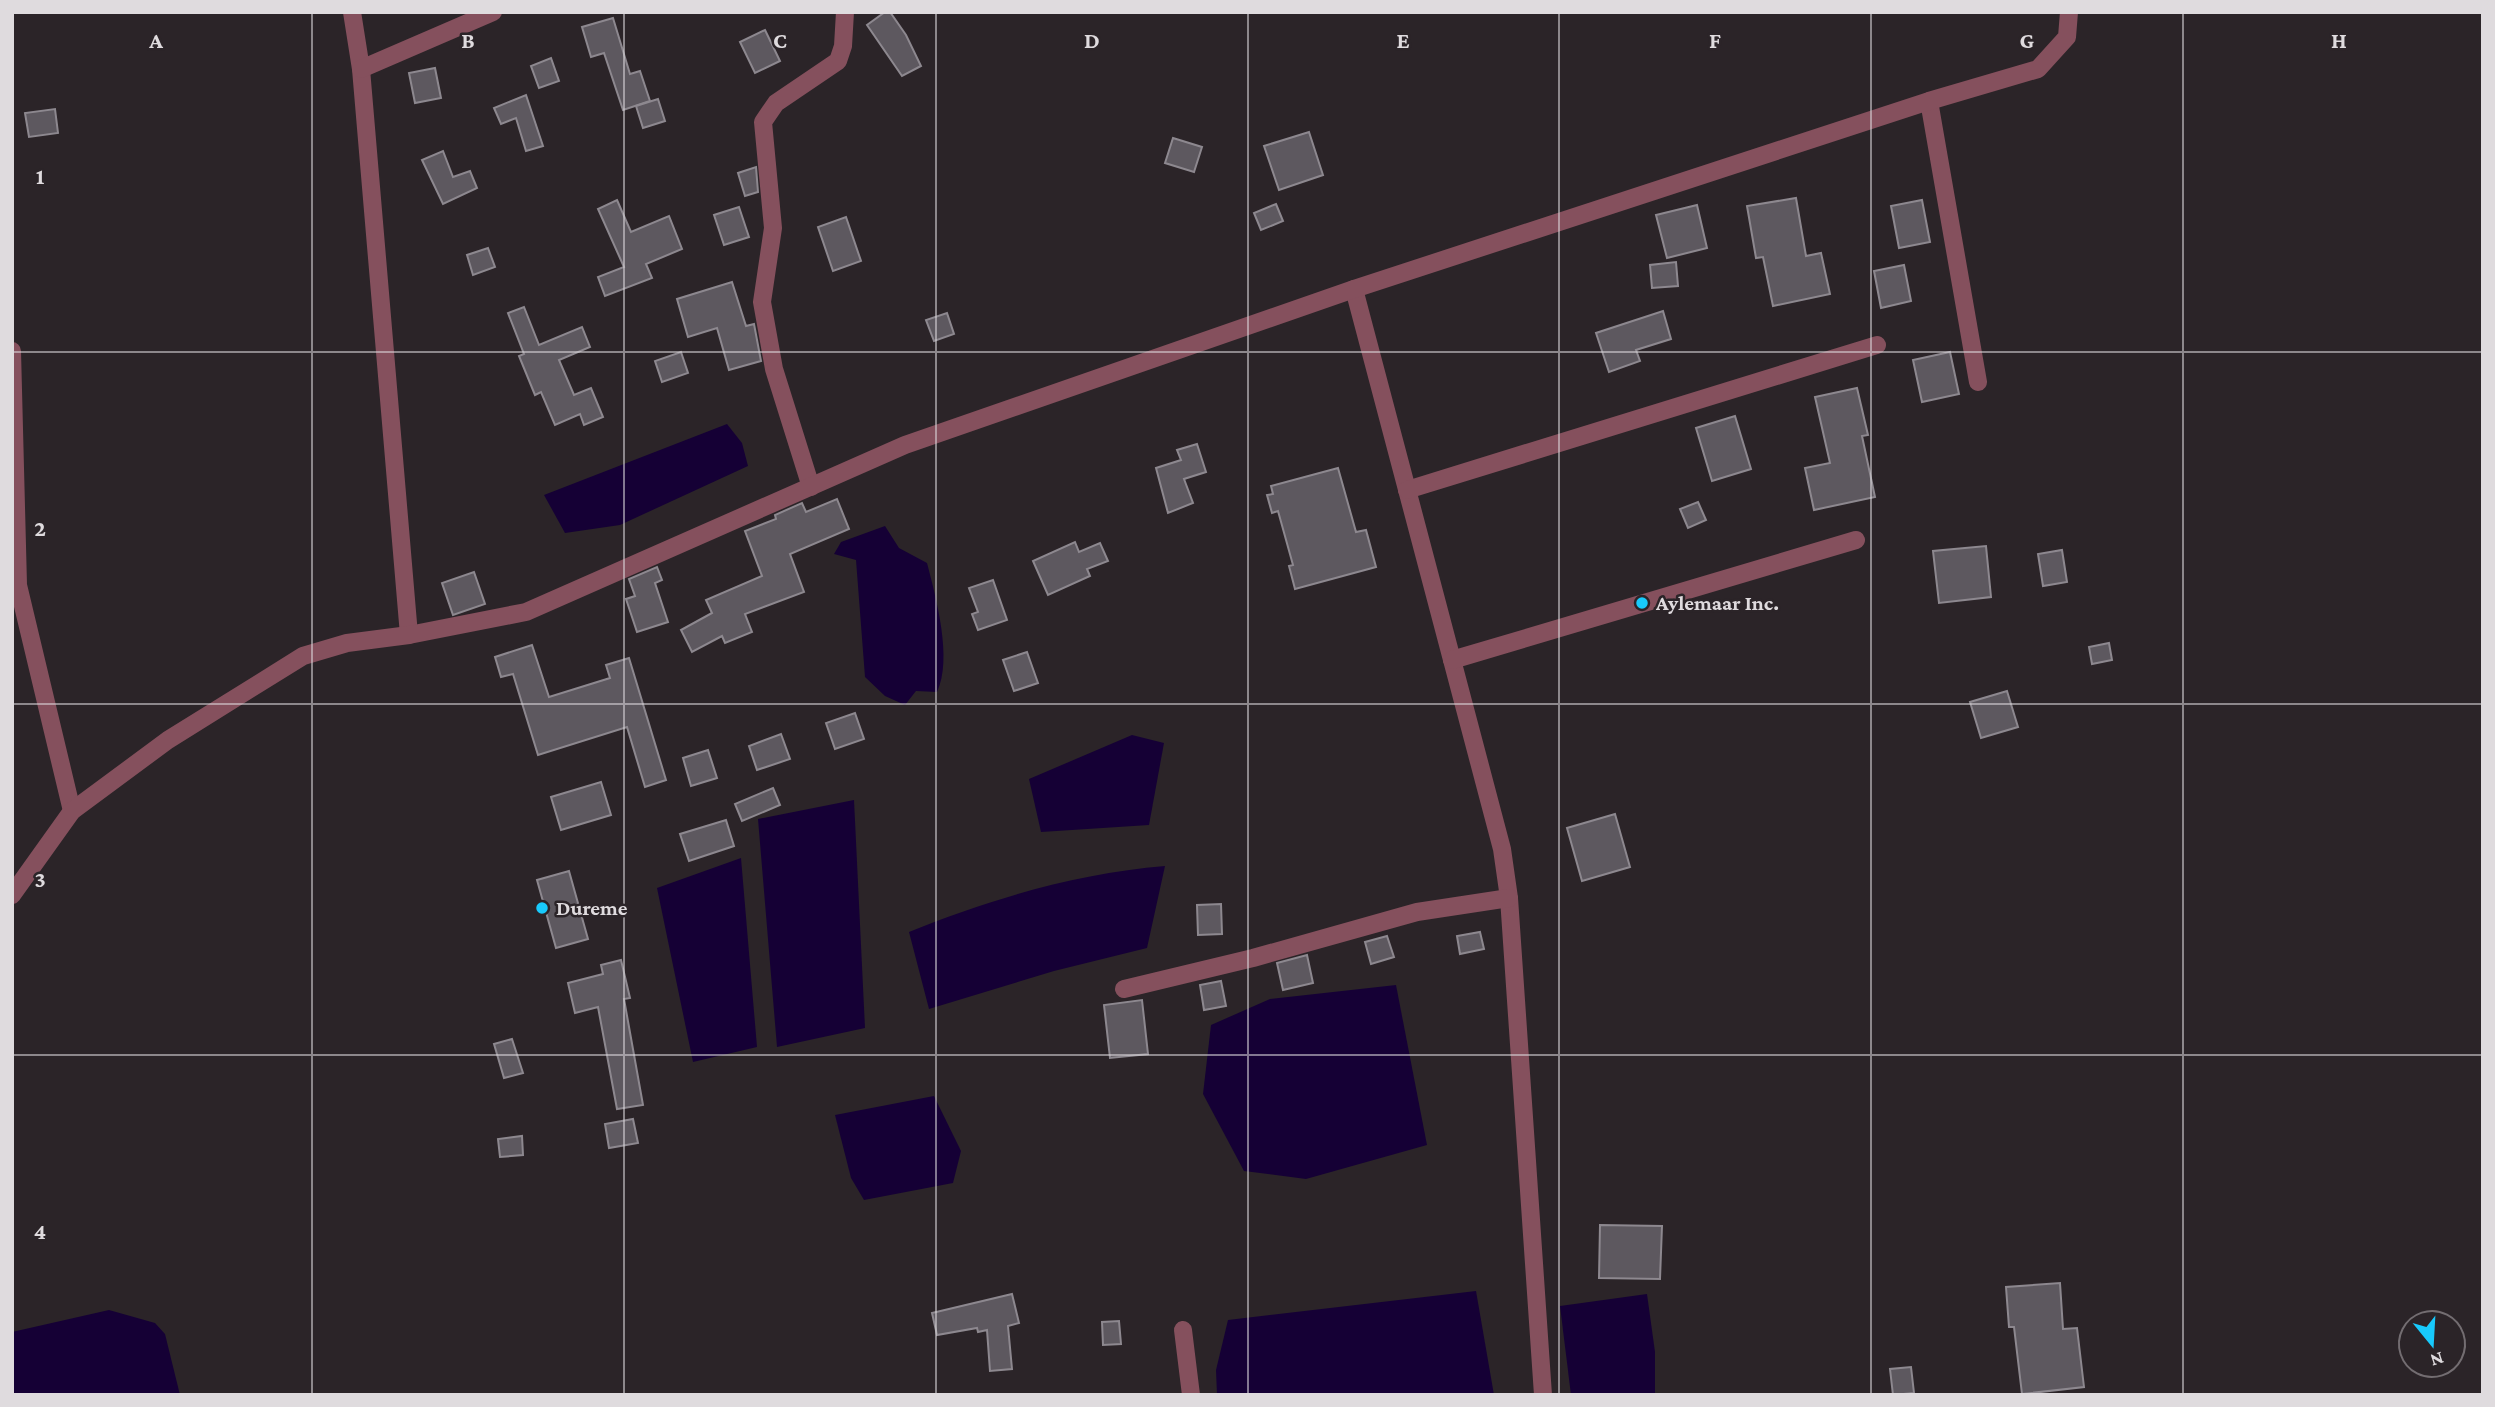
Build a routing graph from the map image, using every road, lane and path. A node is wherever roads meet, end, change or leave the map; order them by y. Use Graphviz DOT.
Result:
graph roads {
  1 [pos="352,12"];
  2 [pos="493,12"];
  3 [pos="845,12"];
  4 [pos="2069,12"];
  5 [pos="361,69"];
  6 [pos="1929,101"];
  7 [pos="1354,289"];
  8 [pos="1877,345"];
  9 [pos="12,351"];
  10 [pos="1978,383"];
  11 [pos="811,487"];
  12 [pos="1407,490"];
  13 [pos="1856,540"];
  14 [pos="409,635"];
  15 [pos="1452,660"];
  16 [pos="72,811"];
  17 [pos="12,895"];
  18 [pos="1509,898"];
  19 [pos="1124,989"];
  20 [pos="1183,1330"];
  21 [pos="1191,1395"];
  22 [pos="1543,1395"];
  1 -- 5 [label="street"];
  2 -- 5 [label="street"];
  3 -- 11 [label="street"];
  4 -- 6 [label="street"];
  5 -- 14 [label="street"];
  6 -- 7 [label="street"];
  6 -- 10 [label="street"];
  7 -- 11 [label="street"];
  7 -- 12 [label="street"];
  8 -- 12 [label="street"];
  9 -- 16 [label="street"];
  11 -- 14 [label="street"];
  12 -- 15 [label="street"];
  13 -- 15 [label="street"];
  14 -- 16 [label="street"];
  15 -- 18 [label="street"];
  16 -- 17 [label="street"];
  18 -- 19 [label="street"];
  18 -- 22 [label="street"];
  20 -- 21 [label="street"];
}
